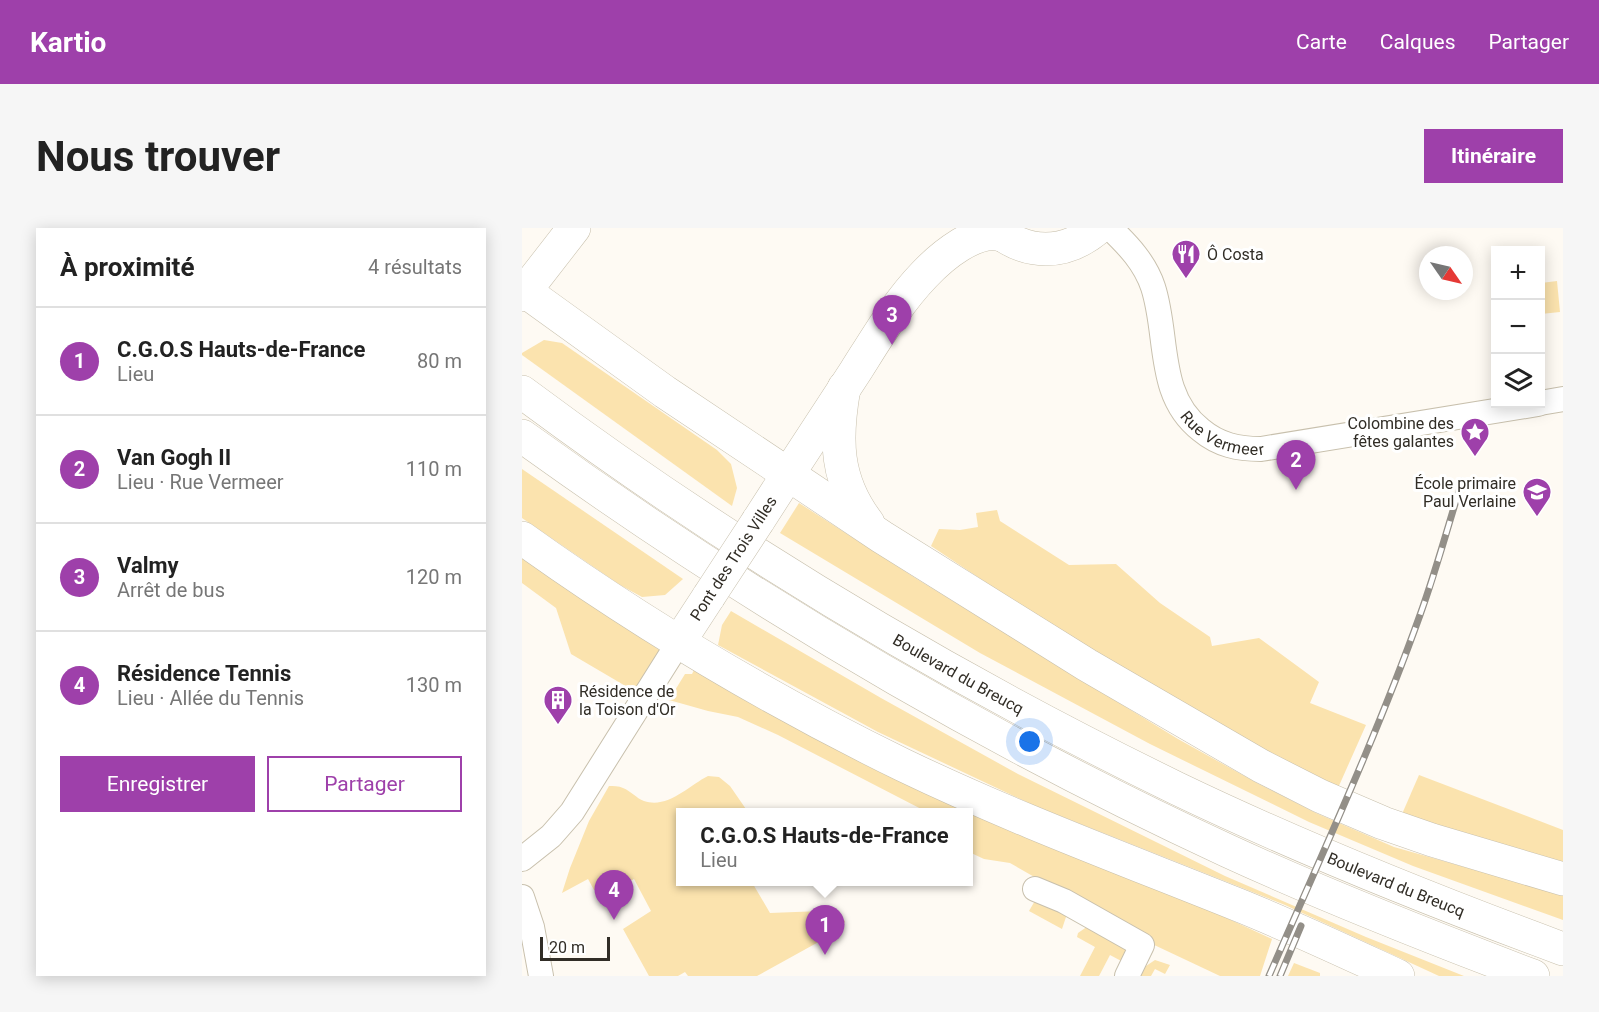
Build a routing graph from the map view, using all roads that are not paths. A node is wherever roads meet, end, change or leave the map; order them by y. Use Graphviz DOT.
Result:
graph roads {
  1 [pos="574,228"];
  2 [pos="1098,228"];
  3 [pos="1110,228"];
  4 [pos="998,231"];
  5 [pos="523,292"];
  6 [pos="844,388"];
  7 [pos="522,392"];
  8 [pos="1563,399"];
  9 [pos="1545,402"];
  10 [pos="1509,408"];
  11 [pos="522,436"];
  12 [pos="788,474"];
  13 [pos="882,537"];
  14 [pos="522,538"];
  15 [pos="679,642"];
  16 [pos="522,859"];
  17 [pos="1563,879"];
  18 [pos="1035,888"];
  19 [pos="522,897"];
  20 [pos="1563,949"];
  21 [pos="541,976"];
  22 [pos="1127,976"];
  23 [pos="1398,976"];
  24 [pos="1533,976"];
  1 -- 5 [label="main road"];
  2 -- 4 [label="main road"];
  3 -- 10 [label="street, Rue Vermeer"];
  4 -- 6 [label="main road, Pont des Trois Villes"];
  5 -- 12 [label="main road"];
  6 -- 12 [label="main road, Pont des Trois Villes"];
  6 -- 13 [label="main road"];
  7 -- 20 [label="main road, Boulevard du Breucq"];
  8 -- 9 [label="street, Rue Vermeer"];
  11 -- 24 [label="main road"];
  12 -- 13 [label="main road"];
  12 -- 15 [label="main road, Pont des Trois Villes, bridge"];
  13 -- 17 [label="main road"];
  14 -- 15 [label="main road"];
  15 -- 16 [label="street"];
  15 -- 23 [label="main road"];
  18 -- 22 [label="street"];
  19 -- 21 [label="street"];
}
